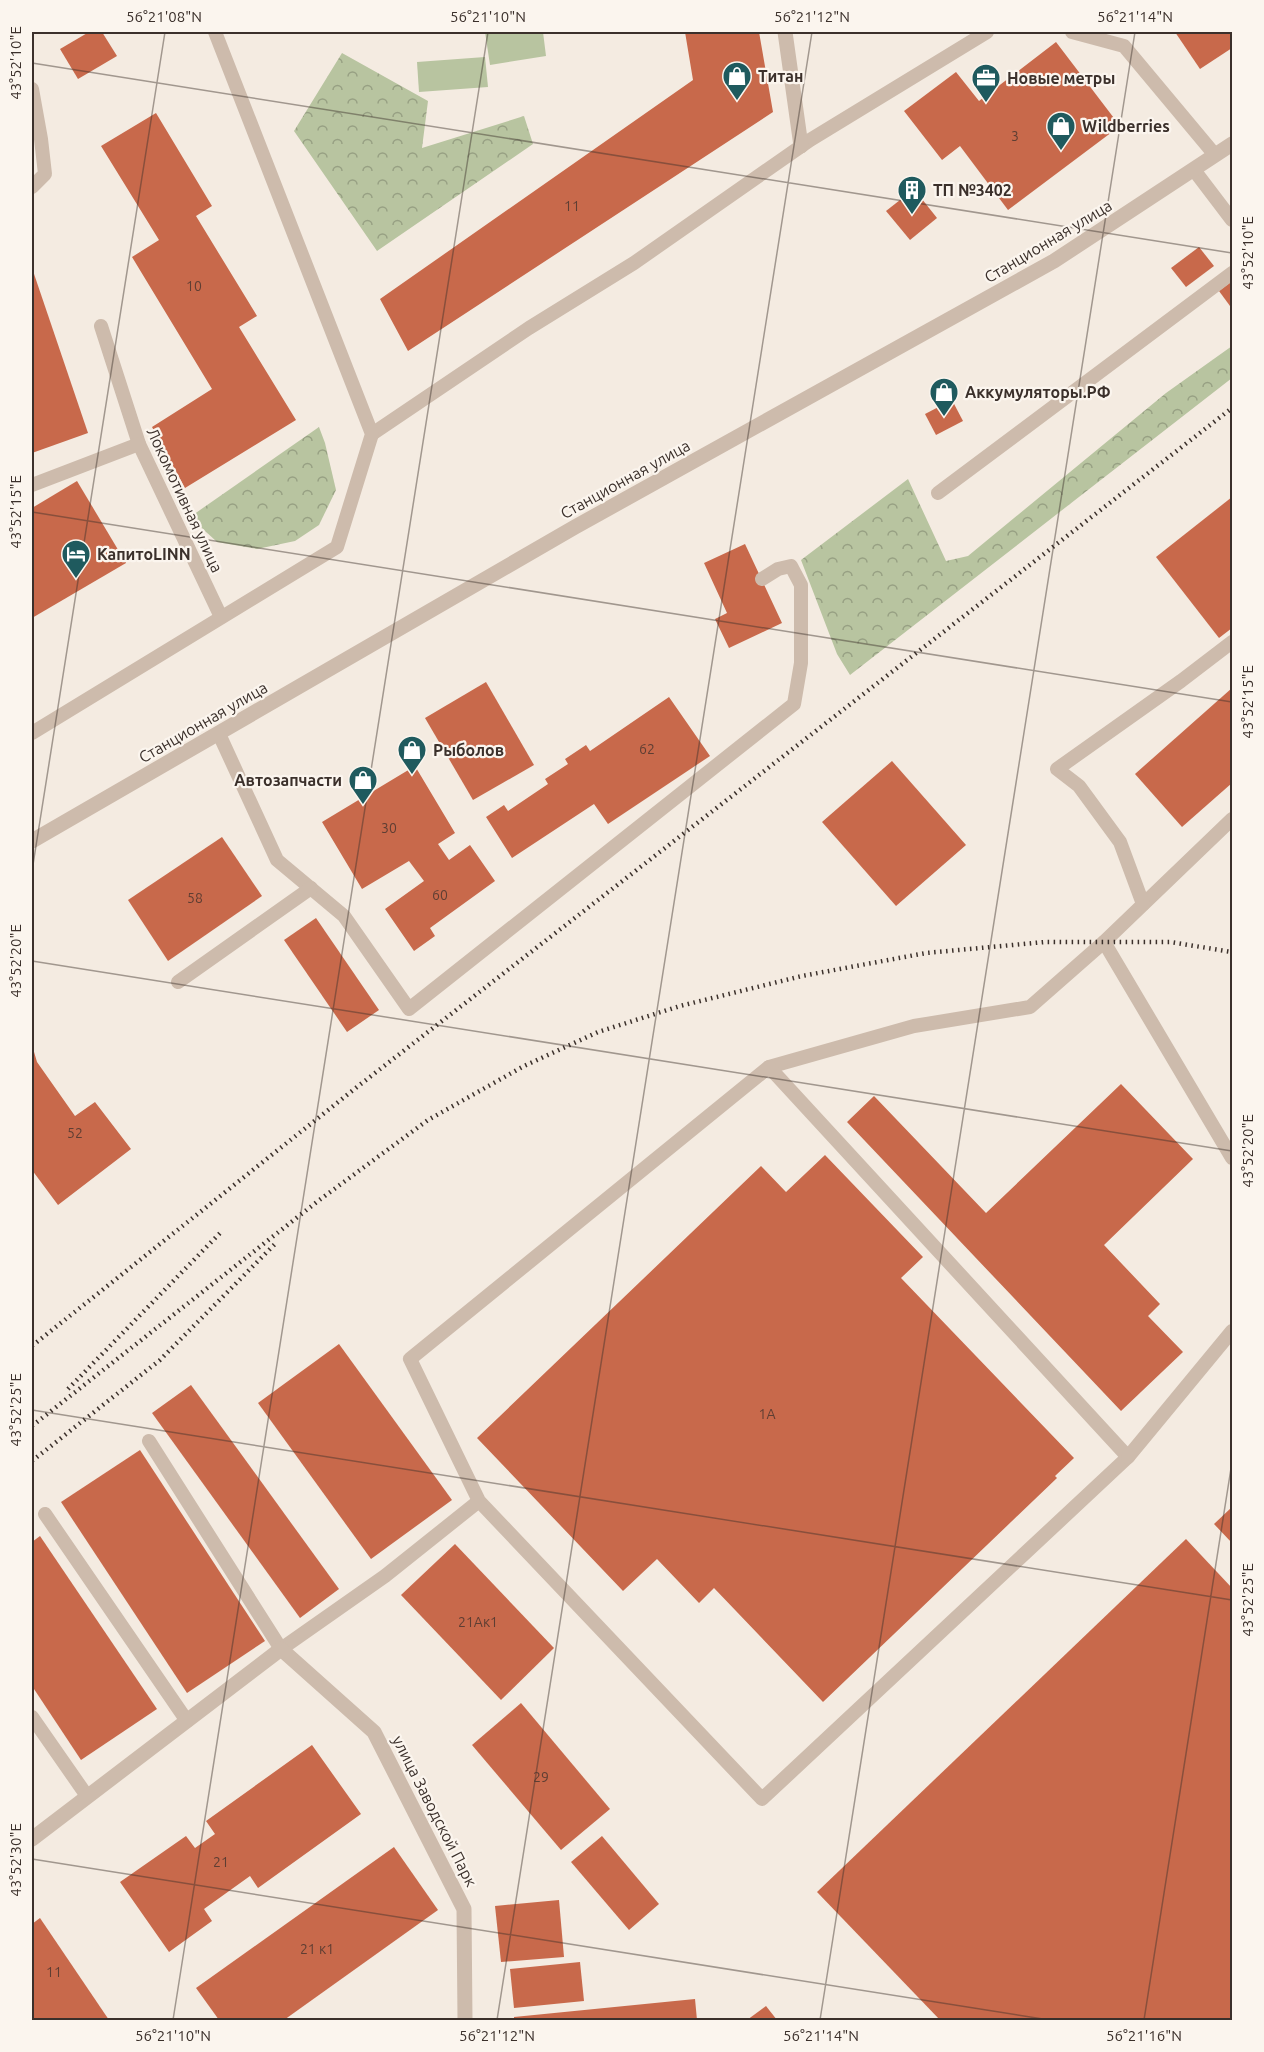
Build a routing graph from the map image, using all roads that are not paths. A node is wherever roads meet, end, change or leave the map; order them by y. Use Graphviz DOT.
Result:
graph roads {
  1 [pos="215,32"];
  2 [pos="785,32"];
  3 [pos="987,32"];
  4 [pos="1083,33"];
  5 [pos="32,89"];
  6 [pos="1233,144"];
  7 [pos="801,146"];
  8 [pos="1215,156"];
  9 [pos="1194,170"];
  10 [pos="32,187"];
  11 [pos="1233,220"];
  12 [pos="1233,273"];
  13 [pos="101,326"];
  14 [pos="372,434"];
  15 [pos="139,444"];
  16 [pos="32,485"];
  17 [pos="938,493"];
  18 [pos="762,579"];
  19 [pos="221,617"];
  20 [pos="1233,642"];
  21 [pos="32,734"];
  22 [pos="219,734"];
  23 [pos="1233,819"];
  24 [pos="32,841"];
  25 [pos="311,888"];
  26 [pos="1143,904"];
  27 [pos="1104,942"];
  28 [pos="178,982"];
  29 [pos="769,1067"];
  30 [pos="1233,1158"];
  31 [pos="1233,1331"];
  32 [pos="148,1441"];
  33 [pos="1128,1457"];
  34 [pos="479,1501"];
  35 [pos="45,1514"];
  36 [pos="281,1649"];
  37 [pos="32,1717"];
  38 [pos="187,1721"];
  39 [pos="87,1796"];
  40 [pos="32,1839"];
  41 [pos="465,2020"];
  1 -- 14 [label="lane"];
  2 -- 7 [label="street"];
  3 -- 7 [label="lane"];
  4 -- 8 [label="lane"];
  5 -- 10 [label="lane"];
  6 -- 8 [label="street, Станционная улица"];
  7 -- 14 [label="lane"];
  8 -- 9 [label="street, Станционная улица"];
  9 -- 11 [label="lane"];
  9 -- 22 [label="street, Станционная улица"];
  12 -- 17 [label="lane"];
  13 -- 15 [label="lane, Локомотивная улица"];
  14 -- 19 [label="lane"];
  15 -- 16 [label="lane"];
  15 -- 19 [label="lane, Локомотивная улица"];
  18 -- 25 [label="lane"];
  19 -- 21 [label="lane"];
  20 -- 26 [label="lane"];
  22 -- 24 [label="street, Станционная улица"];
  22 -- 25 [label="lane"];
  23 -- 26 [label="lane"];
  25 -- 28 [label="lane"];
  26 -- 27 [label="lane"];
  27 -- 29 [label="lane"];
  27 -- 30 [label="lane"];
  29 -- 33 [label="lane"];
  29 -- 34 [label="lane"];
  31 -- 33 [label="lane"];
  32 -- 36 [label="lane"];
  33 -- 34 [label="lane"];
  34 -- 36 [label="lane"];
  35 -- 38 [label="lane"];
  36 -- 38 [label="street"];
  36 -- 41 [label="street, улица Заводской Парк"];
  37 -- 39 [label="lane"];
  38 -- 39 [label="street"];
  39 -- 40 [label="street"];
}
